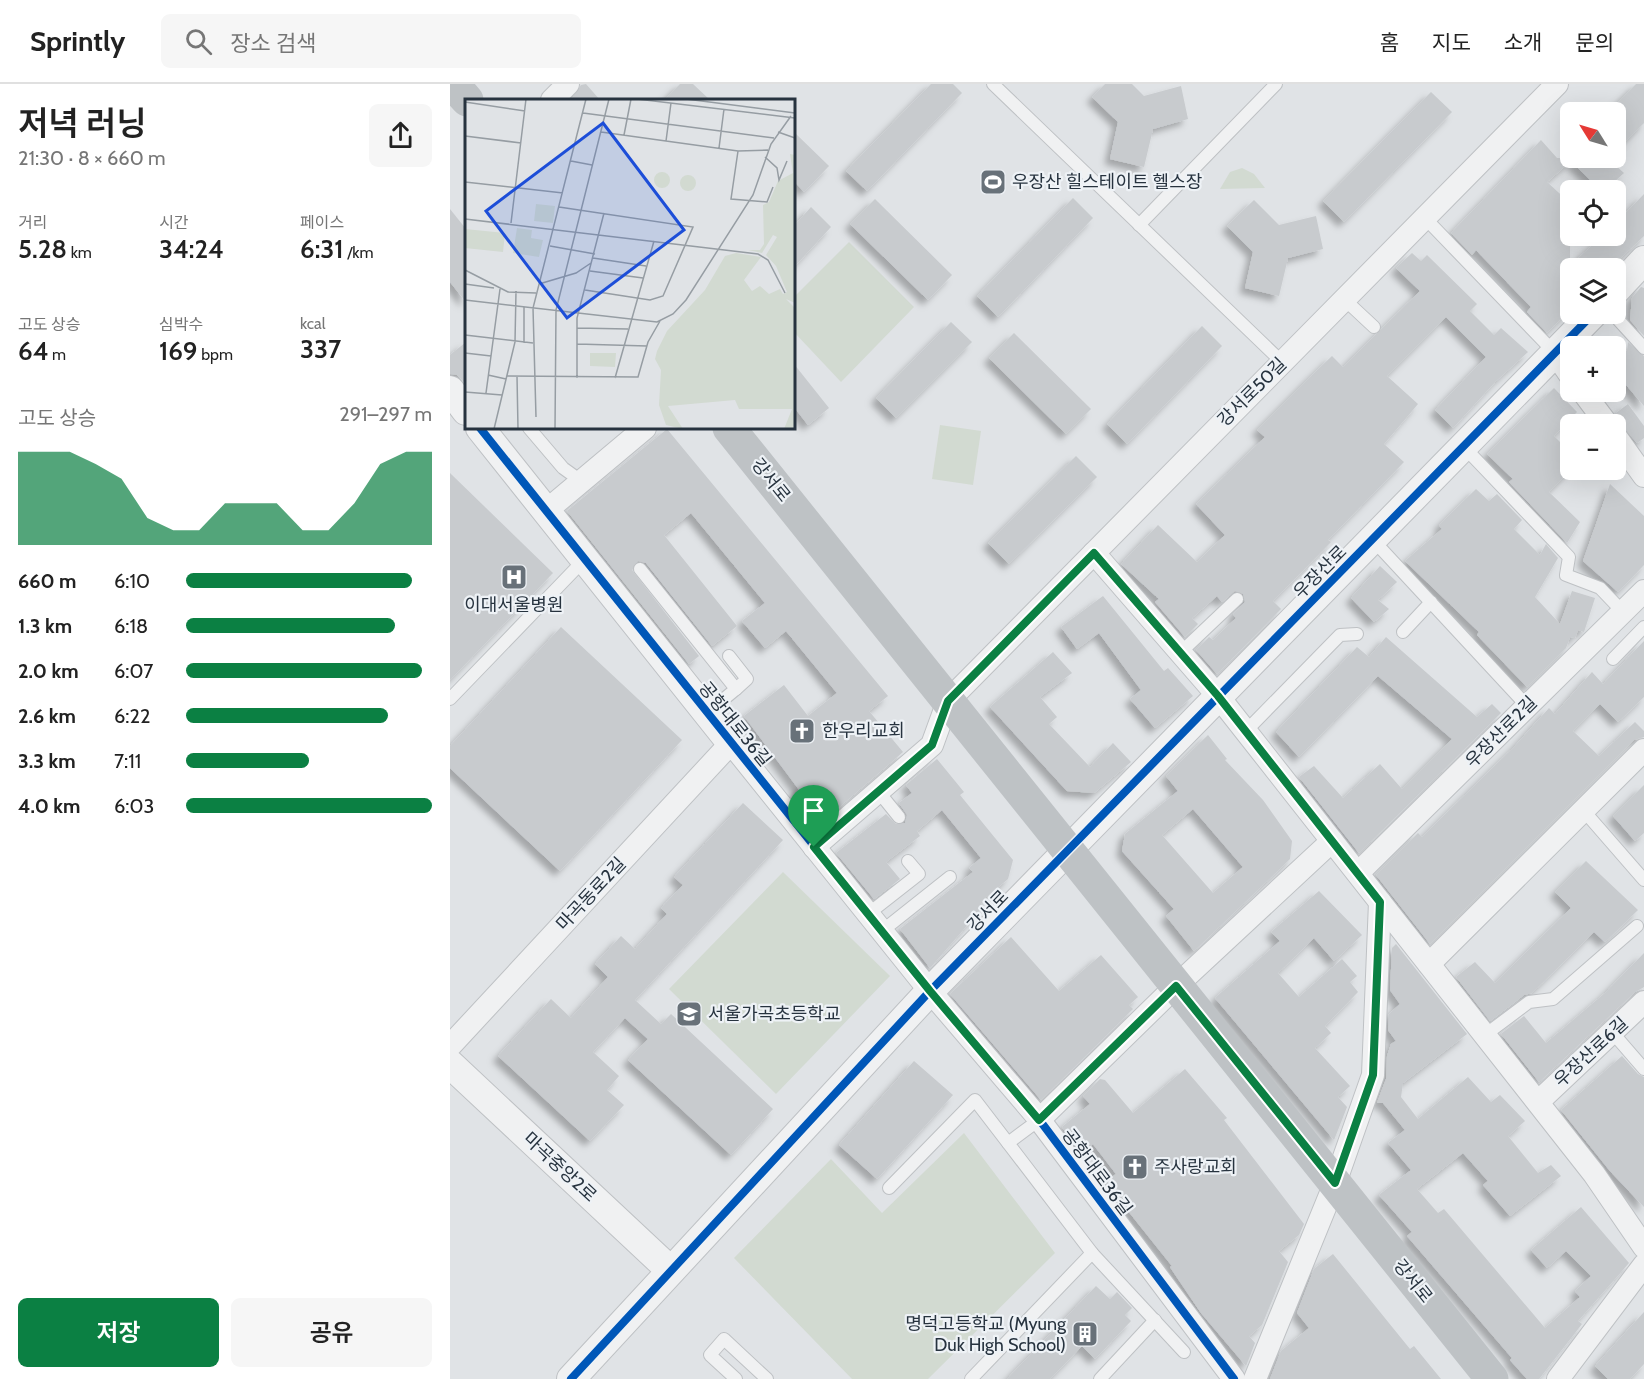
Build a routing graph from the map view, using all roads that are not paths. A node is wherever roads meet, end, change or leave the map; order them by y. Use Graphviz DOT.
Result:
graph roads {
  1 [pos="453,84"];
  2 [pos="568,84"];
  3 [pos="993,84"];
  4 [pos="1276,84"];
  5 [pos="1557,84"];
  6 [pos="465,99"];
  7 [pos="553,99"];
  8 [pos="1425,218"];
  9 [pos="1139,225"];
  10 [pos="1644,260"];
  11 [pos="1626,279"];
  12 [pos="1344,299"];
  13 [pos="1622,324"];
  14 [pos="1374,327"];
  15 [pos="1644,348"];
  16 [pos="1560,361"];
  17 [pos="1282,362"];
  18 [pos="1560,367"];
  19 [pos="450,390"];
  20 [pos="465,410"];
  21 [pos="481,429"];
  22 [pos="530,429"];
  23 [pos="644,429"];
  24 [pos="730,429"];
  25 [pos="1464,447"];
  26 [pos="1626,451"];
  27 [pos="1644,476"];
  28 [pos="581,482"];
  29 [pos="546,511"];
  30 [pos="1373,540"];
  31 [pos="1094,553"];
  32 [pos="585,559"];
  33 [pos="640,569"];
  34 [pos="1644,591"];
  35 [pos="1237,599"];
  36 [pos="1431,602"];
  37 [pos="1623,612"];
  38 [pos="1644,627"];
  39 [pos="1403,632"];
  40 [pos="1357,634"];
  41 [pos="1180,653"];
  42 [pos="729,656"];
  43 [pos="1613,659"];
  44 [pos="736,689"];
  45 [pos="1218,696"];
  46 [pos="450,699"];
  47 [pos="948,701"];
  48 [pos="1527,706"];
  49 [pos="707,713"];
  50 [pos="1246,731"];
  51 [pos="731,742"];
  52 [pos="1644,750"];
  53 [pos="878,791"];
  54 [pos="1584,811"];
  55 [pos="900,818"];
  56 [pos="1332,841"];
  57 [pos="814,847"];
  58 [pos="1066,850"];
  59 [pos="908,861"];
  60 [pos="1358,873"];
  61 [pos="950,877"];
  62 [pos="1644,880"];
  63 [pos="1380,902"];
  64 [pos="875,922"];
  65 [pos="1637,926"];
  66 [pos="1429,964"];
  67 [pos="1176,986"];
  68 [pos="930,991"];
  69 [pos="1644,1002"];
  70 [pos="1612,1032"];
  71 [pos="1485,1035"];
  72 [pos="450,1046"];
  73 [pos="450,1064"];
  74 [pos="1644,1069"];
  75 [pos="1538,1102"];
  76 [pos="1039,1120"];
  77 [pos="1008,1143"];
  78 [pos="1335,1183"];
  79 [pos="889,1188"];
  80 [pos="1644,1247"];
  81 [pos="1092,1252"];
  82 [pos="1644,1265"];
  83 [pos="670,1270"];
  84 [pos="1155,1320"];
  85 [pos="1184,1352"];
  86 [pos="571,1379"];
  87 [pos="736,1379"];
  88 [pos="767,1379"];
  89 [pos="971,1379"];
  90 [pos="1100,1379"];
  91 [pos="1234,1379"];
  92 [pos="1255,1379"];
  93 [pos="1492,1379"];
  94 [pos="1558,1379"];
  1 -- 6 [label="main road"];
  2 -- 7 [label="street"];
  3 -- 9 [label="lane"];
  4 -- 9 [label="lane"];
  5 -- 8 [label="street, 강서로50길"];
  8 -- 12 [label="street, 강서로50길"];
  8 -- 16 [label="lane"];
  9 -- 17 [label="lane"];
  10 -- 11 [label="street"];
  12 -- 14 [label="lane"];
  12 -- 17 [label="street, 강서로50길"];
  13 -- 15 [label="lane"];
  17 -- 31 [label="street, 강서로50길"];
  18 -- 25 [label="street, 우장산로"];
  19 -- 20 [label="street"];
  21 -- 29 [label="street, 공항대로36길"];
  22 -- 28 [label="lane"];
  23 -- 28 [label="street"];
  24 -- 47 [label="main road, 강서로"];
  25 -- 30 [label="street, 우장산로"];
  25 -- 37 [label="lane"];
  26 -- 27 [label="street"];
  28 -- 29 [label="street"];
  29 -- 32 [label="street, 공항대로36길"];
  30 -- 36 [label="lane"];
  30 -- 45 [label="street, 우장산로"];
  31 -- 41 [label="street"];
  31 -- 47 [label="street, 강서로50길"];
  32 -- 46 [label="lane"];
  32 -- 49 [label="street, 공항대로36길"];
  33 -- 44 [label="lane"];
  34 -- 37 [label="street, 우장산로2길"];
  35 -- 41 [label="lane"];
  36 -- 39 [label="lane"];
  36 -- 48 [label="lane"];
  37 -- 48 [label="street, 우장산로2길"];
  38 -- 43 [label="lane"];
  40 -- 50 [label="lane"];
  41 -- 45 [label="street"];
  42 -- 44 [label="lane"];
  44 -- 49 [label="lane"];
  45 -- 50 [label="street"];
  45 -- 58 [label="street, 우장산로"];
  47 -- 53 [label="street"];
  47 -- 58 [label="main road, 강서로"];
  48 -- 60 [label="street, 우장산로2길"];
  49 -- 51 [label="street, 공항대로36길"];
  50 -- 56 [label="street"];
  51 -- 57 [label="street, 공항대로36길"];
  51 -- 72 [label="street, 마곡동로2길"];
  52 -- 54 [label="street"];
  53 -- 55 [label="lane"];
  53 -- 57 [label="street"];
  54 -- 62 [label="lane"];
  54 -- 66 [label="street"];
  56 -- 60 [label="street"];
  56 -- 67 [label="street"];
  57 -- 64 [label="street, 공항대로36길"];
  58 -- 67 [label="main road, 강서로"];
  58 -- 68 [label="street, 강서로"];
  59 -- 64 [label="lane"];
  60 -- 63 [label="street"];
  61 -- 64 [label="lane"];
  63 -- 66 [label="street"];
  63 -- 78 [label="street"];
  64 -- 68 [label="street, 공항대로36길"];
  65 -- 71 [label="lane"];
  66 -- 71 [label="street"];
  67 -- 76 [label="street"];
  67 -- 78 [label="main road, 강서로"];
  68 -- 76 [label="street, 공항대로36길"];
  68 -- 83 [label="street, 강서로"];
  69 -- 70 [label="street, 우장산로6길"];
  70 -- 74 [label="lane"];
  70 -- 75 [label="street, 우장산로6길"];
  71 -- 75 [label="street"];
  73 -- 83 [label="street, 마곡중앙2로"];
  75 -- 80 [label="street"];
  76 -- 77 [label="lane"];
  76 -- 91 [label="street, 공항대로36길"];
  77 -- 79 [label="lane"];
  77 -- 81 [label="lane"];
  78 -- 92 [label="street"];
  78 -- 93 [label="main road, 강서로"];
  81 -- 84 [label="lane"];
  81 -- 89 [label="lane"];
  82 -- 94 [label="street"];
  83 -- 86 [label="street, 강서로"];
  84 -- 85 [label="lane"];
  84 -- 90 [label="lane"];
  87 -- 88 [label="lane"];
}
